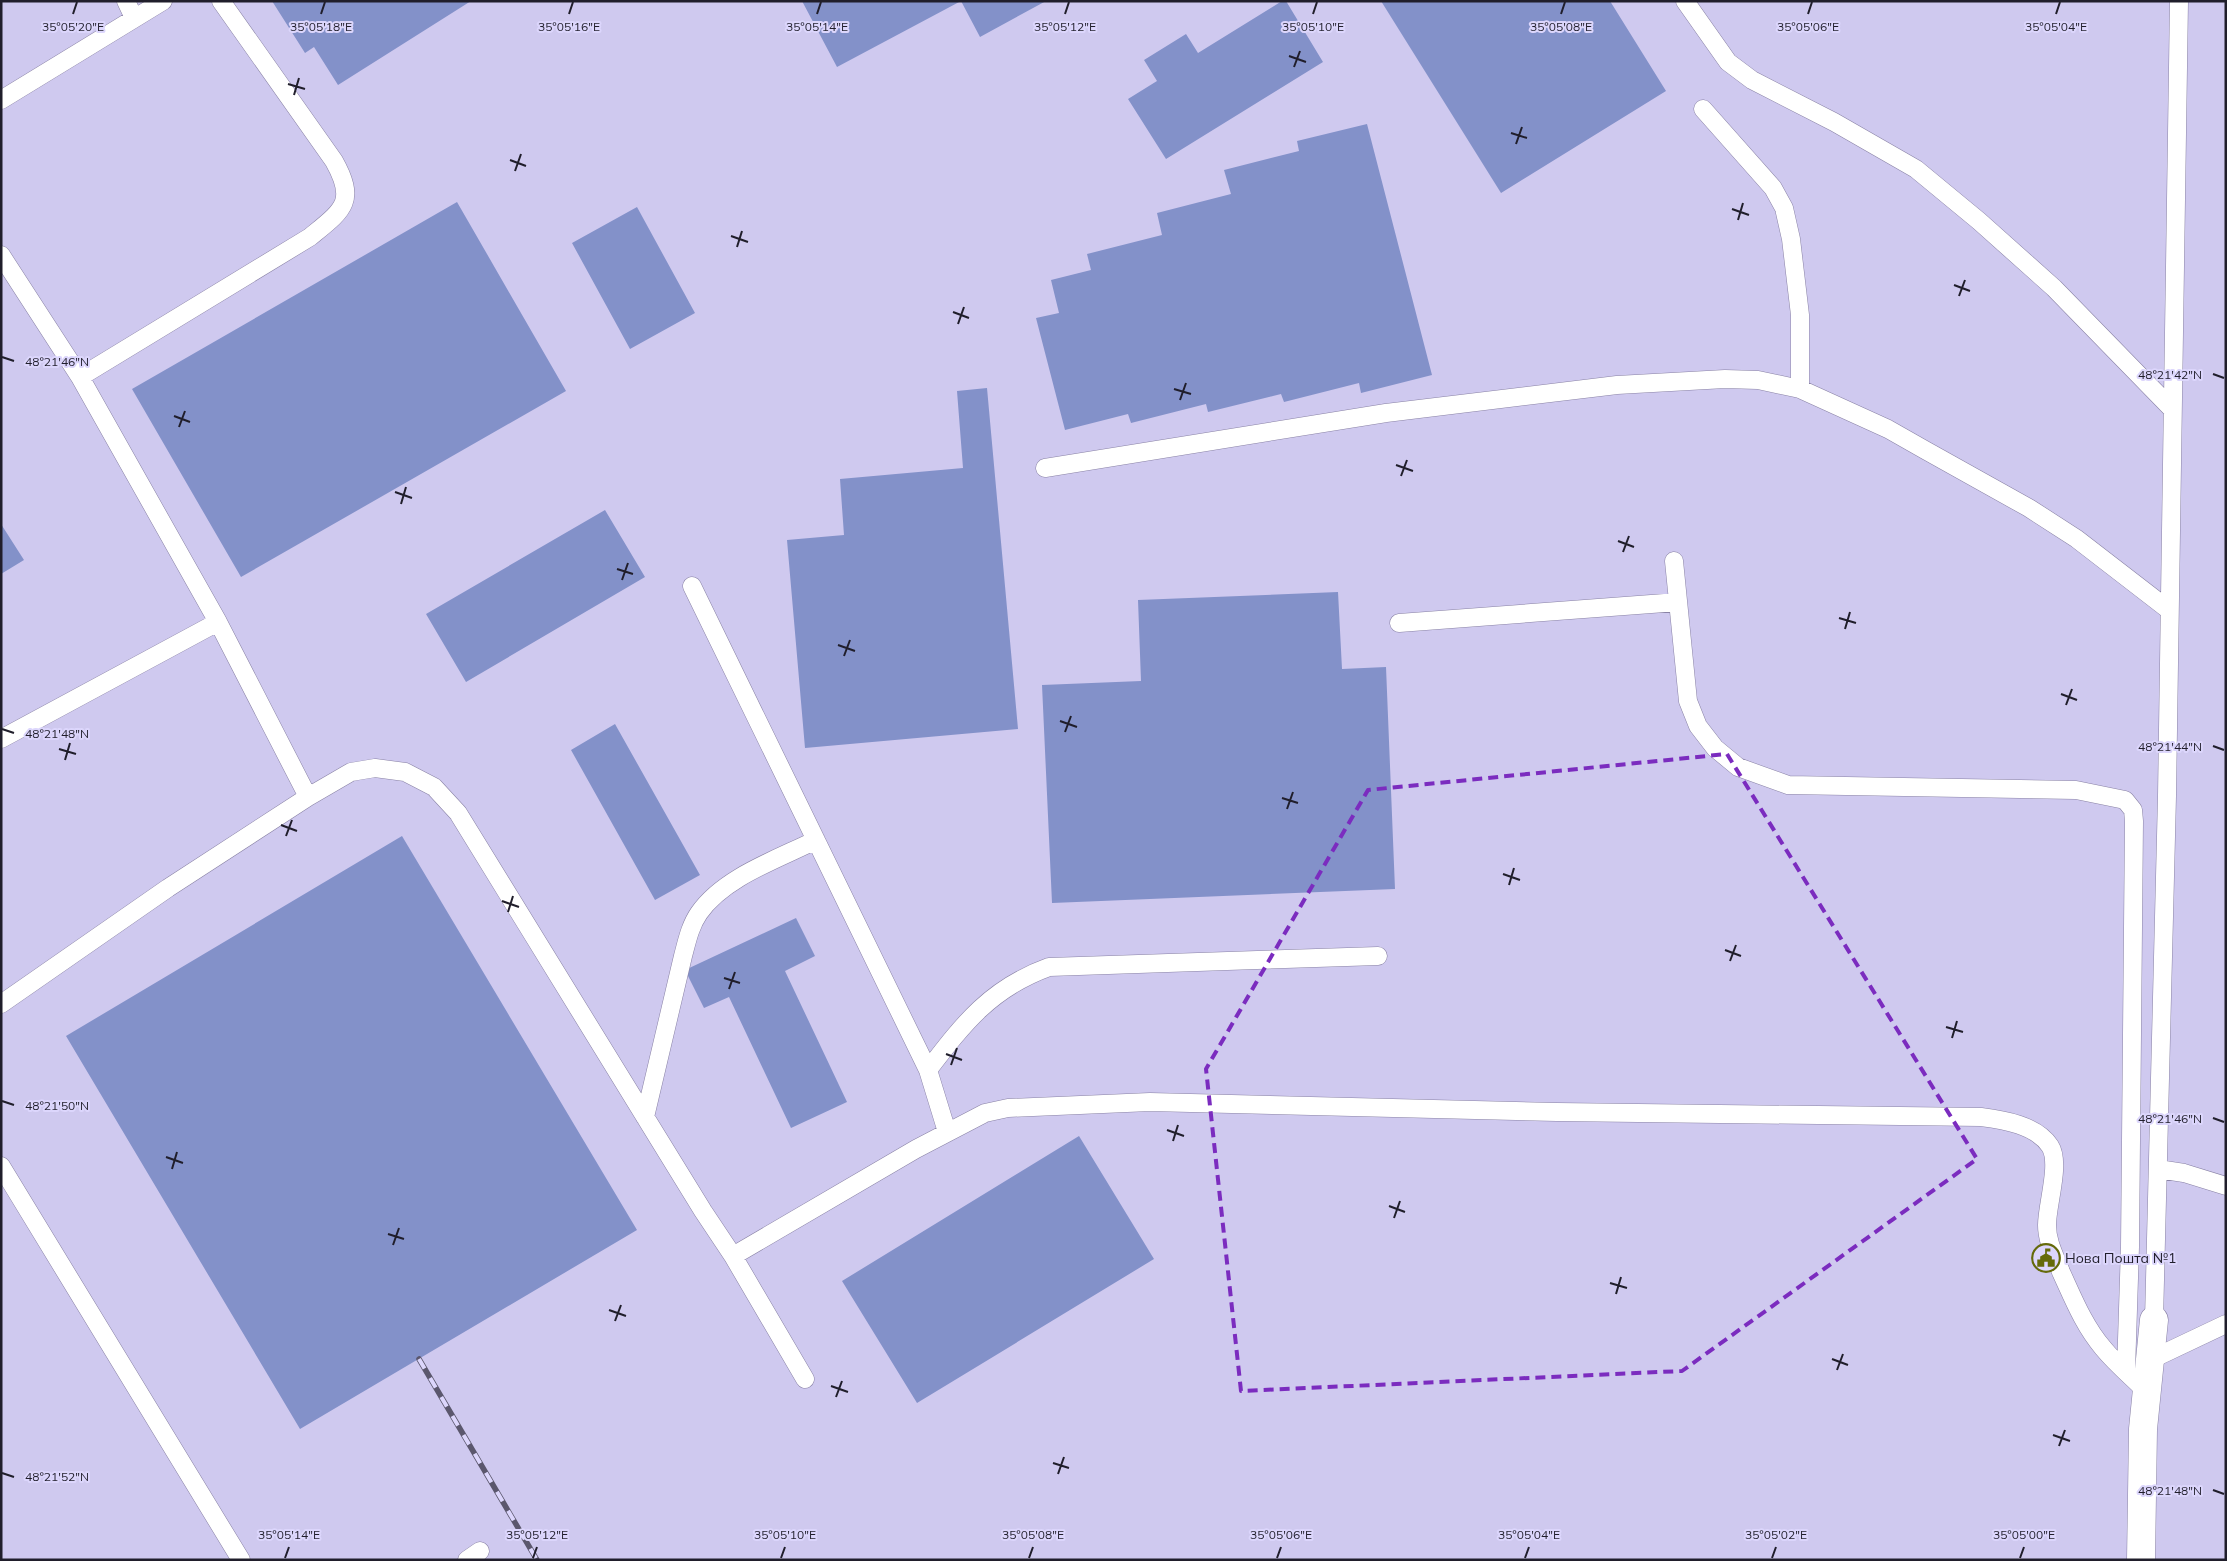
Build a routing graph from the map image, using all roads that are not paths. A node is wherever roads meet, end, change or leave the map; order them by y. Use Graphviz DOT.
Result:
graph roads {
  1 [pos="126,1"];
  2 [pos="163,1"];
  3 [pos="221,1"];
  4 [pos="1685,1"];
  5 [pos="2178,1"];
  6 [pos="134,18"];
  7 [pos="1,100"];
  8 [pos="1703,109"];
  9 [pos="1,255"];
  10 [pos="80,377"];
  11 [pos="1800,389"];
  12 [pos="2172,409"];
  13 [pos="1045,468"];
  14 [pos="1674,561"];
  15 [pos="692,586"];
  16 [pos="1678,602"];
  17 [pos="2169,610"];
  18 [pos="218,622"];
  19 [pos="1399,623"];
  20 [pos="1,739"];
  21 [pos="308,796"];
  22 [pos="816,840"];
  23 [pos="1378,956"];
  24 [pos="1,1004"];
  25 [pos="928,1070"];
  26 [pos="645,1117"];
  27 [pos="946,1132"];
  28 [pos="1,1166"];
  29 [pos="2158,1169"];
  30 [pos="2226,1186"];
  31 [pos="733,1256"];
  32 [pos="2154,1320"];
  33 [pos="2226,1324"];
  34 [pos="2138,1365"];
  35 [pos="805,1379"];
  36 [pos="241,1560"];
  37 [pos="2141,1560"];
  1 -- 6 [label="lane"];
  2 -- 6 [label="lane"];
  3 -- 10 [label="lane"];
  4 -- 12 [label="lane"];
  5 -- 12 [label="lane"];
  6 -- 7 [label="lane"];
  8 -- 11 [label="lane"];
  9 -- 10 [label="lane"];
  10 -- 18 [label="lane"];
  11 -- 13 [label="lane"];
  11 -- 17 [label="lane"];
  12 -- 17 [label="lane"];
  14 -- 16 [label="lane"];
  15 -- 22 [label="lane"];
  16 -- 19 [label="lane"];
  16 -- 34 [label="lane"];
  17 -- 29 [label="lane"];
  18 -- 20 [label="lane"];
  18 -- 21 [label="lane"];
  21 -- 24 [label="lane"];
  21 -- 26 [label="lane"];
  22 -- 25 [label="lane"];
  22 -- 26 [label="lane"];
  23 -- 25 [label="lane"];
  25 -- 27 [label="lane"];
  26 -- 31 [label="lane"];
  27 -- 31 [label="lane"];
  27 -- 34 [label="lane"];
  28 -- 36 [label="lane"];
  29 -- 30 [label="lane"];
  29 -- 32 [label="lane"];
  31 -- 35 [label="lane"];
  32 -- 34 [label="street"];
  33 -- 34 [label="lane"];
  34 -- 37 [label="street"];
}
